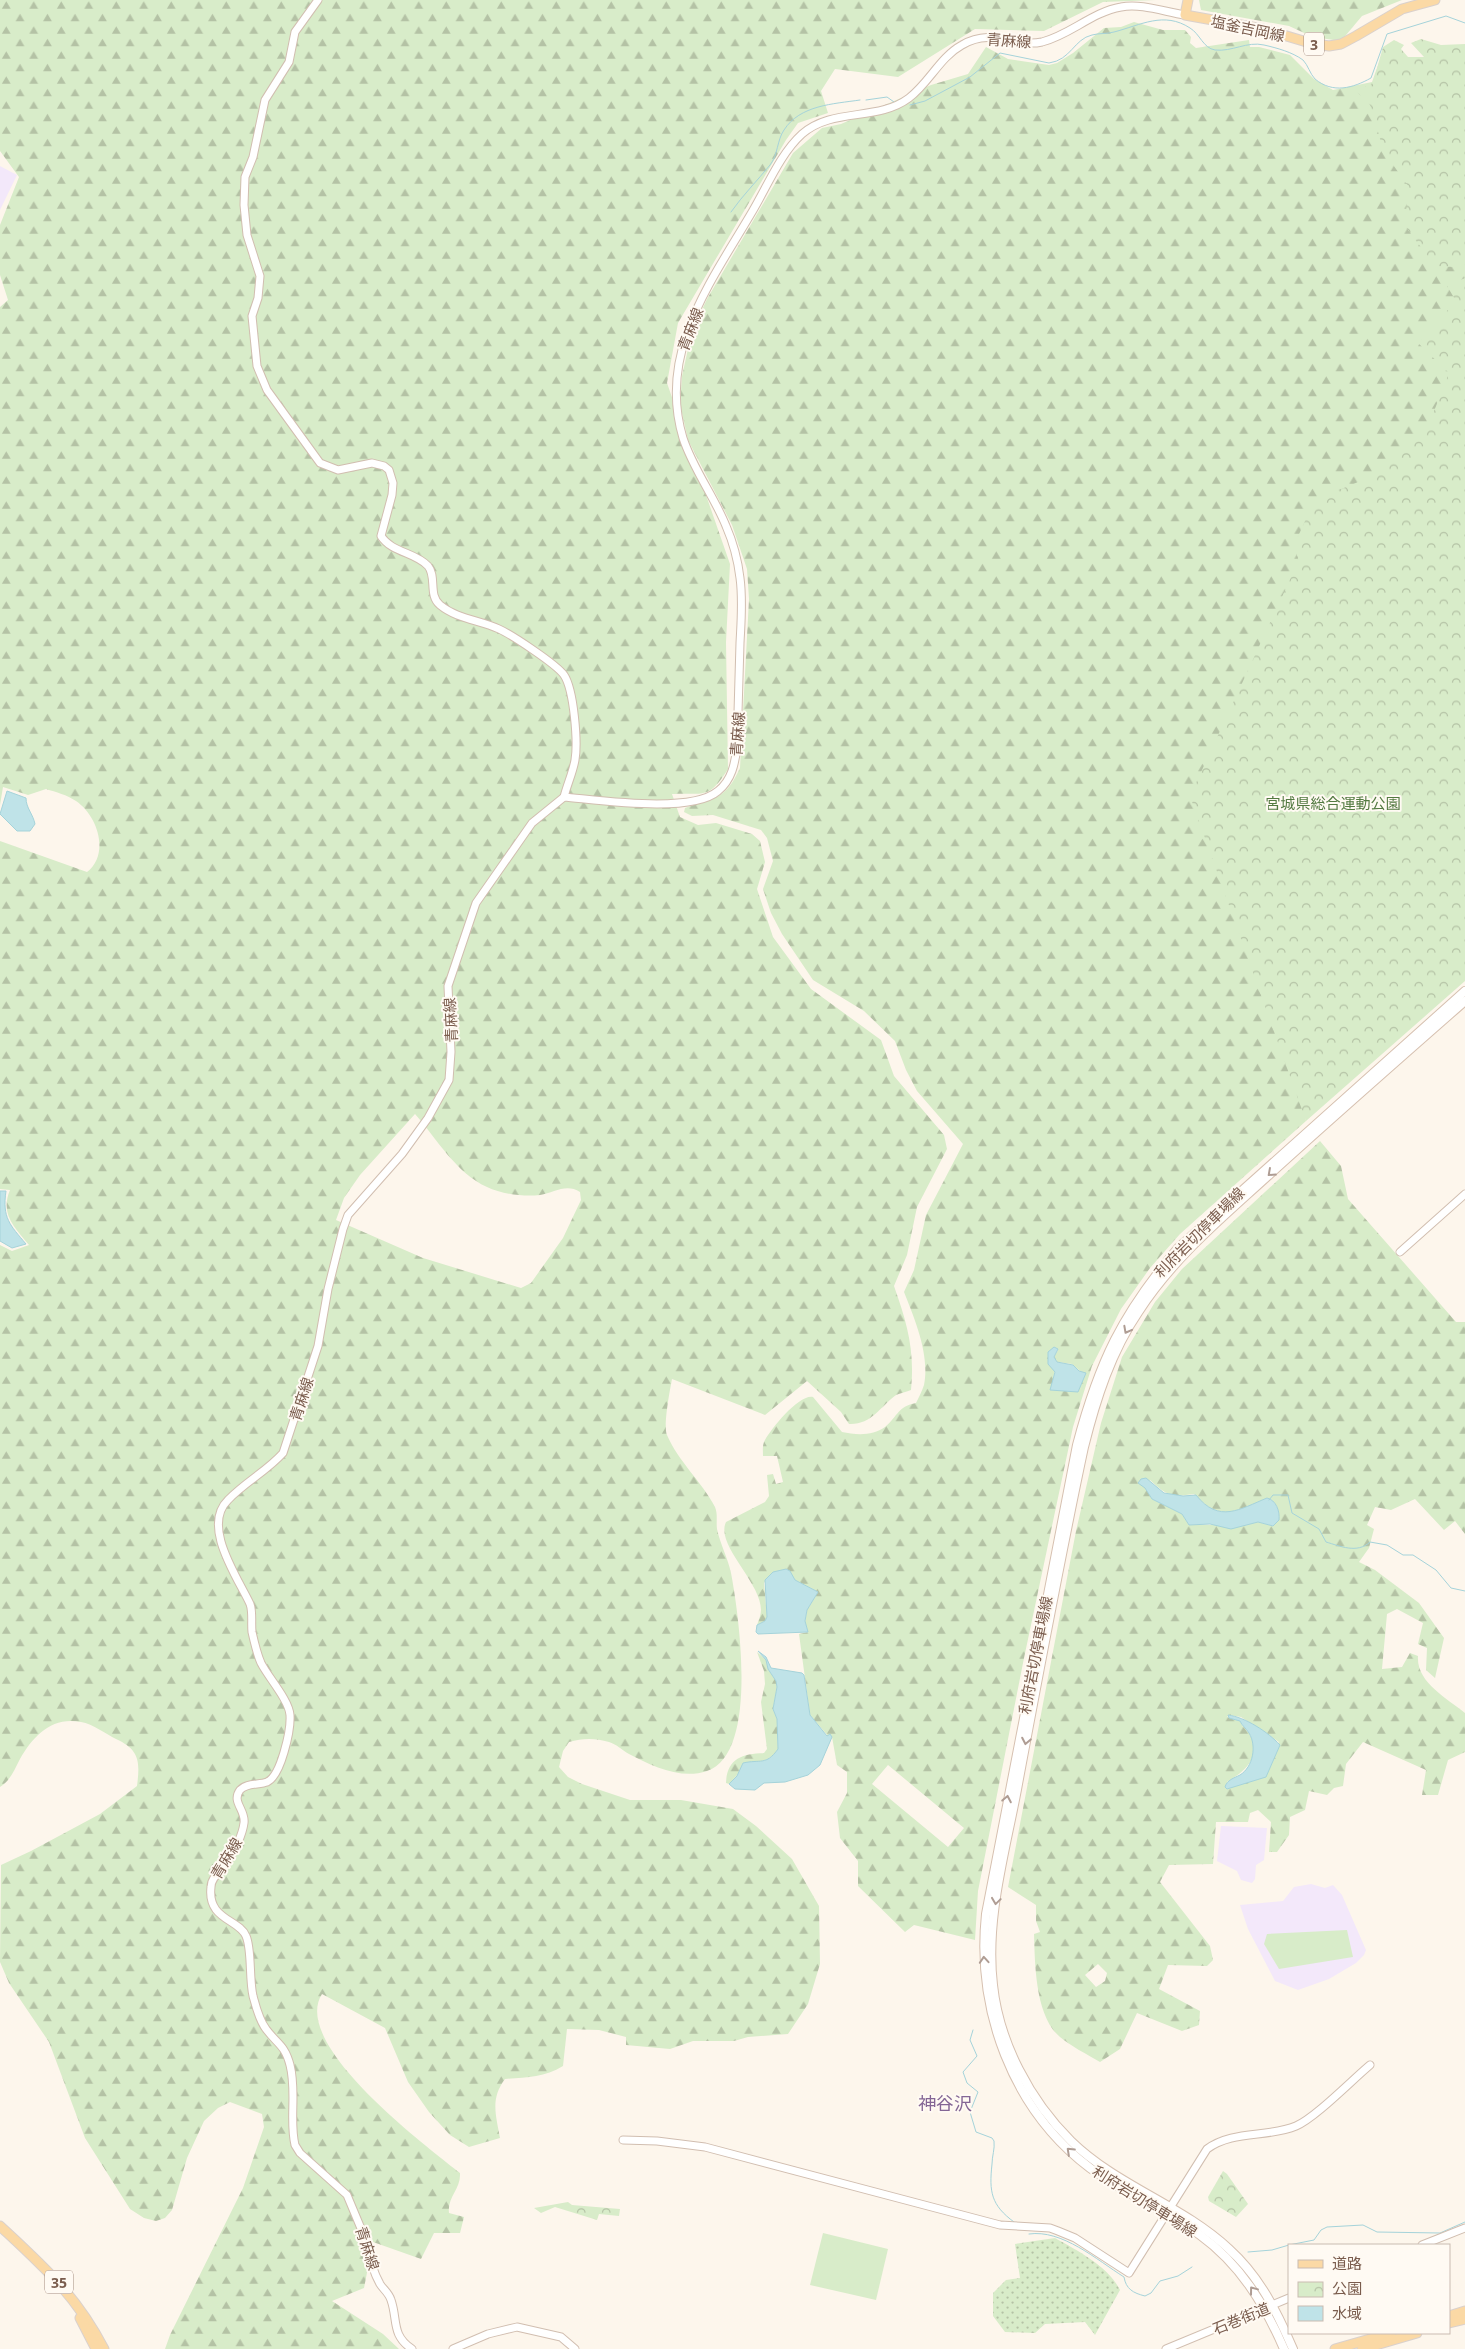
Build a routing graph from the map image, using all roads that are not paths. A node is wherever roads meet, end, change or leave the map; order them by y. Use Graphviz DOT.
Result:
graph roads {
  1 [pos="318,0"];
  2 [pos="1188,0"];
  3 [pos="1435,0"];
  4 [pos="1186,15"];
  5 [pos="564,797"];
  6 [pos="1465,991"];
  7 [pos="1465,1001"];
  8 [pos="1465,1194"];
  9 [pos="1400,1252"];
  10 [pos="1370,2065"];
  11 [pos="623,2140"];
  12 [pos="1169,2212"];
  13 [pos="0,2226"];
  14 [pos="1465,2228"];
  15 [pos="0,2234"];
  16 [pos="1425,2244"];
  17 [pos="1288,2298"];
  18 [pos="1274,2304"];
  19 [pos="1265,2308"];
  20 [pos="1465,2311"];
  21 [pos="1450,2316"];
  22 [pos="1465,2318"];
  23 [pos="86,2323"];
  24 [pos="1450,2323"];
  25 [pos="1388,2334"];
  26 [pos="1414,2334"];
  27 [pos="410,2348"];
  28 [pos="96,2349"];
  29 [pos="104,2349"];
  30 [pos="453,2349"];
  31 [pos="575,2349"];
  32 [pos="1166,2349"];
  33 [pos="1284,2349"];
  34 [pos="1293,2349"];
  35 [pos="1335,2349"];
  36 [pos="1362,2349"];
  1 -- 5 [label="street"];
  2 -- 4 [label="main road"];
  3 -- 4 [label="main road, 塩釜吉岡線 / 3"];
  4 -- 5 [label="street, 青麻線"];
  5 -- 27 [label="street, 青麻線"];
  12 -- 6 [label="main road, 利府岩切停車場線, one-way"];
  7 -- 12 [label="main road, 利府岩切停車場線, one-way"];
  8 -- 9 [label="street"];
  10 -- 12 [label="street"];
  11 -- 12 [label="street"];
  12 -- 18 [label="main road, 利府岩切停車場線"];
  19 -- 12 [label="main road, 利府岩切停車場線, one-way"];
  13 -- 23 [label="main road, 35"];
  14 -- 16 [label="street"];
  15 -- 23 [label="main road, 35"];
  17 -- 18 [label="street, 石巻街道"];
  18 -- 19 [label="street, 石巻街道"];
  18 -- 34 [label="main road, 利府岩切停車場線"];
  19 -- 32 [label="street, 石巻街道"];
  19 -- 33 [label="main road, 利府岩切停車場線"];
  20 -- 21 [label="main road"];
  22 -- 24 [label="main road"];
  23 -- 28 [label="main road, 35"];
  23 -- 29 [label="main road, 35"];
  25 -- 35 [label="main road"];
  26 -- 36 [label="main road"];
  30 -- 31 [label="street"];
}
